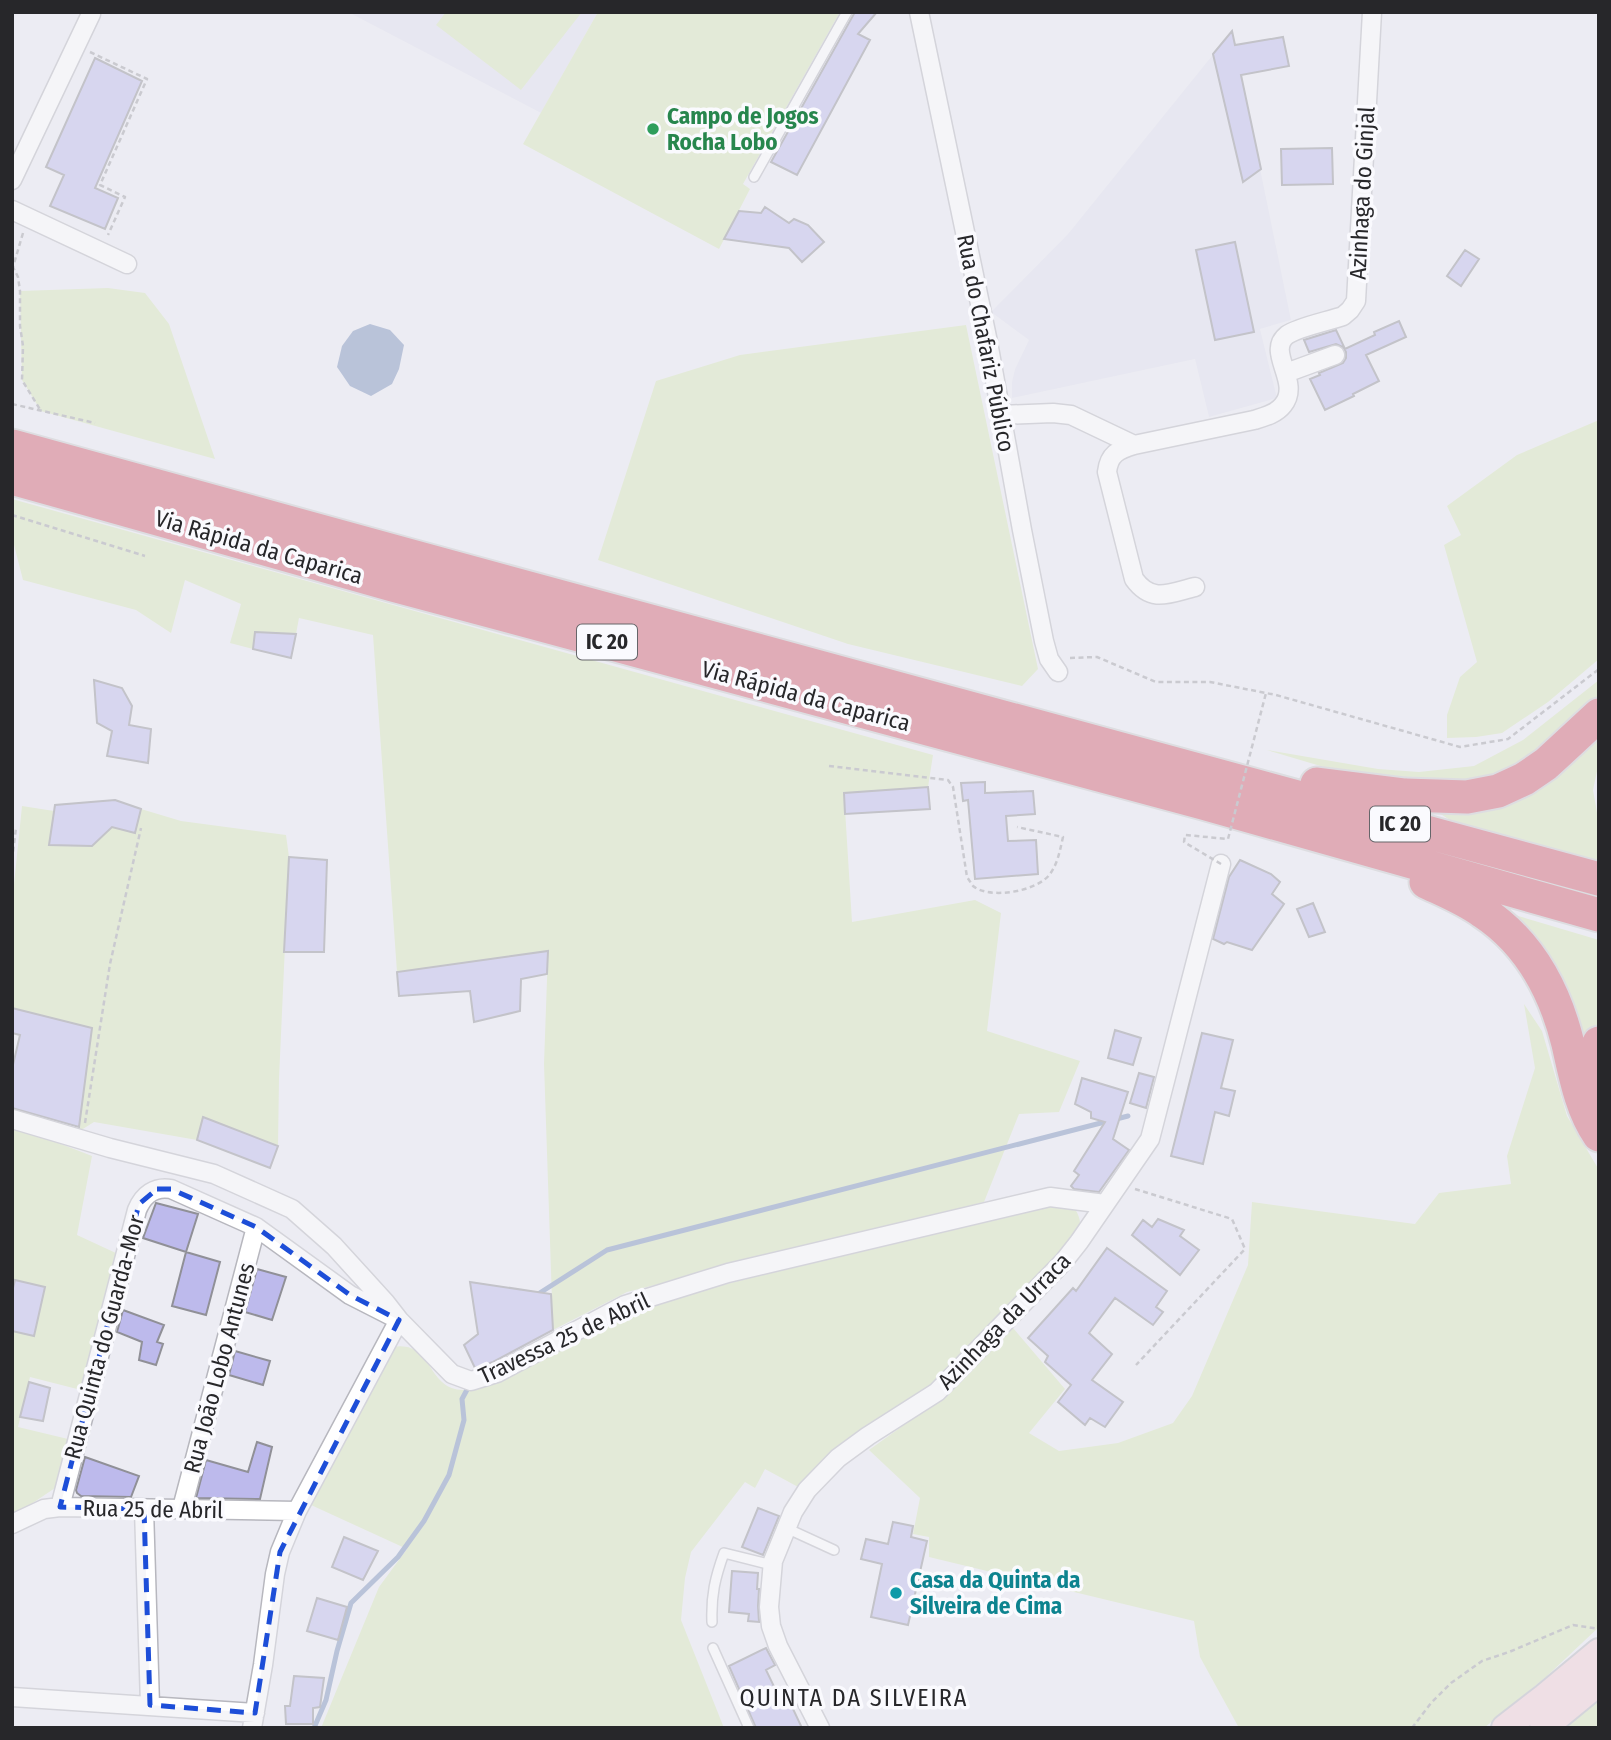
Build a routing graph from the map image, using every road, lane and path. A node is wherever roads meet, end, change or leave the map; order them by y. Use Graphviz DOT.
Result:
graph roads {
  1 [pos="847,12"];
  2 [pos="919,12"];
  3 [pos="1373,12"];
  4 [pos="91,14"];
  5 [pos="76,45"];
  6 [pos="754,177"];
  7 [pos="12,180"];
  8 [pos="19,213"];
  9 [pos="101,251"];
  10 [pos="127,264"];
  11 [pos="13,268"];
  12 [pos="1335,355"];
  13 [pos="1286,373"];
  14 [pos="12,404"];
  15 [pos="41,411"];
  16 [pos="1000,415"];
  17 [pos="96,423"];
  18 [pos="1134,445"];
  19 [pos="12,446"];
  20 [pos="12,478"];
  21 [pos="12,515"];
  22 [pos="145,556"];
  23 [pos="1195,586"];
  24 [pos="1054,666"];
  25 [pos="1599,669"];
  26 [pos="1266,693"];
  27 [pos="1599,715"];
  28 [pos="829,766"];
  29 [pos="1202,770"];
  30 [pos="1017,827"];
  31 [pos="16,828"];
  32 [pos="141,828"];
  33 [pos="1338,841"];
  34 [pos="12,860"];
  35 [pos="1221,864"];
  36 [pos="1599,879"];
  37 [pos="1599,915"];
  38 [pos="1599,1043"];
  39 [pos="1599,1094"];
  40 [pos="12,1119"];
  41 [pos="1599,1135"];
  42 [pos="84,1140"];
  43 [pos="1118,1184"];
  44 [pos="1105,1204"];
  45 [pos="256,1227"];
  46 [pos="399,1320"];
  47 [pos="1136,1365"];
  48 [pos="60,1507"];
  49 [pos="182,1508"];
  50 [pos="144,1509"];
  51 [pos="297,1511"];
  52 [pos="12,1524"];
  53 [pos="786,1528"];
  54 [pos="834,1550"];
  55 [pos="772,1565"];
  56 [pos="712,1622"];
  57 [pos="1599,1629"];
  58 [pos="713,1648"];
  59 [pos="1599,1652"];
  60 [pos="1599,1682"];
  61 [pos="12,1697"];
  62 [pos="150,1706"];
  63 [pos="253,1721"];
  64 [pos="749,1728"];
  65 [pos="820,1728"];
  66 [pos="1412,1728"];
  67 [pos="1505,1728"];
  68 [pos="1543,1728"];
  1 -- 6 [label="lane"];
  2 -- 16 [label="street, Rua do Chafariz Público"];
  3 -- 13 [label="street, Azinhaga do Ginjal"];
  4 -- 5 [label="street"];
  5 -- 7 [label="street"];
  5 -- 9 [label="path"];
  8 -- 9 [label="street"];
  8 -- 11 [label="path"];
  9 -- 10 [label="street"];
  11 -- 15 [label="path"];
  12 -- 13 [label="street"];
  13 -- 18 [label="street, Azinhaga do Ginjal"];
  14 -- 15 [label="path"];
  15 -- 17 [label="path"];
  16 -- 18 [label="street"];
  16 -- 24 [label="street, Rua do Chafariz Público"];
  18 -- 23 [label="street"];
  19 -- 29 [label="highway, Via Rápida da Caparica / IC 20"];
  20 -- 33 [label="highway, Via Rápida da Caparica / IC 20"];
  21 -- 22 [label="path"];
  24 -- 26 [label="path"];
  25 -- 26 [label="path"];
  26 -- 35 [label="path, bridge"];
  27 -- 29 [label="highway"];
  28 -- 30 [label="path"];
  29 -- 36 [label="highway, Via Rápida da Caparica / IC 20"];
  31 -- 34 [label="path"];
  32 -- 42 [label="path"];
  33 -- 37 [label="highway, Via Rápida da Caparica / IC 20"];
  33 -- 41 [label="highway"];
  35 -- 43 [label="street, Azinhaga da Urraca"];
  38 -- 39 [label="highway"];
  40 -- 42 [label="street, Travessa 25 de Abril"];
  42 -- 46 [label="street, Travessa 25 de Abril"];
  43 -- 44 [label="street, Azinhaga da Urraca"];
  43 -- 47 [label="path"];
  44 -- 46 [label="street, Travessa 25 de Abril"];
  44 -- 53 [label="street, Azinhaga da Urraca"];
  45 -- 46 [label="street"];
  45 -- 48 [label="street, Rua Quinta do Guarda-Mor"];
  45 -- 49 [label="street, Rua João Lobo Antunes"];
  46 -- 51 [label="street"];
  48 -- 50 [label="street, Rua 25 de Abril"];
  48 -- 52 [label="street, Rua 25 de Abril"];
  49 -- 50 [label="street, Rua 25 de Abril"];
  49 -- 51 [label="street, Rua 25 de Abril"];
  50 -- 62 [label="street"];
  51 -- 63 [label="street"];
  53 -- 54 [label="lane"];
  53 -- 55 [label="street, Azinhaga da Urraca"];
  55 -- 56 [label="lane"];
  55 -- 65 [label="street, Azinhaga da Urraca"];
  57 -- 66 [label="path"];
  58 -- 64 [label="lane"];
  59 -- 67 [label="main road"];
  60 -- 68 [label="main road"];
  61 -- 62 [label="street"];
  62 -- 63 [label="street"];
}
